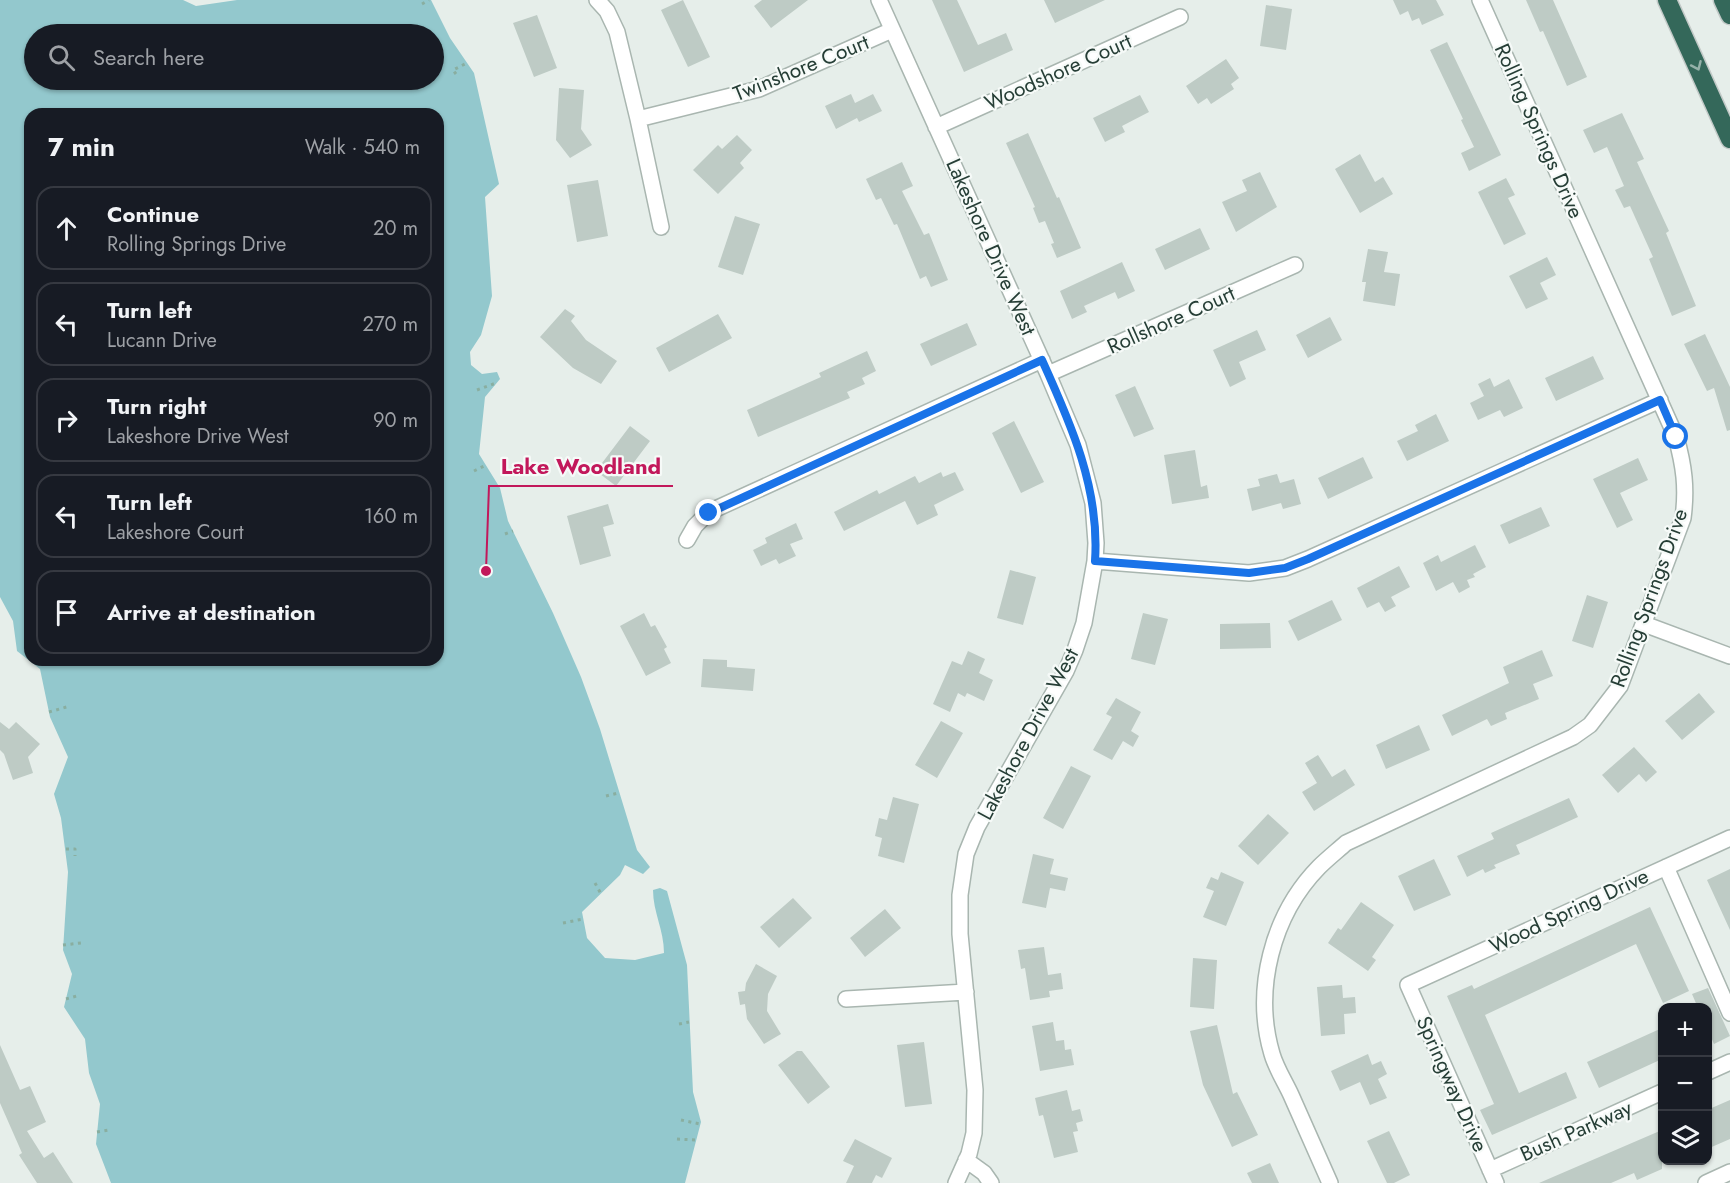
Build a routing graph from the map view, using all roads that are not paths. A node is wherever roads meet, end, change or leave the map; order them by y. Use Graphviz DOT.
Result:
graph roads {
  1 [pos="597,0"];
  2 [pos="879,0"];
  3 [pos="1480,0"];
  4 [pos="1667,0"];
  5 [pos="1723,0"];
  6 [pos="1730,15"];
  7 [pos="1180,17"];
  8 [pos="892,30"];
  9 [pos="638,119"];
  10 [pos="936,127"];
  11 [pos="1730,139"];
  12 [pos="661,227"];
  13 [pos="1295,265"];
  14 [pos="1045,367"];
  15 [pos="1660,400"];
  16 [pos="687,540"];
  17 [pos="1095,561"];
  18 [pos="1644,624"];
  19 [pos="1730,656"];
  20 [pos="1730,838"];
  21 [pos="1666,867"];
  22 [pos="1408,985"];
  23 [pos="966,992"];
  24 [pos="846,999"];
  25 [pos="1730,1013"];
  26 [pos="1730,1062"];
  27 [pos="1712,1070"];
  28 [pos="1658,1094"];
  29 [pos="966,1160"];
  30 [pos="1730,1172"];
  31 [pos="1493,1176"];
  32 [pos="956,1183"];
  33 [pos="992,1183"];
  34 [pos="1329,1183"];
  35 [pos="1706,1183"];
  1 -- 9 [label="street"];
  2 -- 8 [label="street, Lakeshore Drive West"];
  3 -- 15 [label="street, Rolling Springs Drive"];
  4 -- 11 [label="highway, one-way"];
  5 -- 6 [label="highway"];
  7 -- 10 [label="street, Woodshore Court"];
  8 -- 9 [label="street, Twinshore Court"];
  8 -- 10 [label="street, Lakeshore Drive West"];
  9 -- 12 [label="street"];
  10 -- 14 [label="street, Lakeshore Drive West"];
  13 -- 14 [label="street, Rollshore Court"];
  14 -- 16 [label="street, Rollshore Court"];
  14 -- 17 [label="street, Lakeshore Drive West"];
  15 -- 17 [label="street"];
  15 -- 18 [label="street, Rolling Springs Drive"];
  17 -- 23 [label="street, Lakeshore Drive West"];
  18 -- 19 [label="street"];
  18 -- 34 [label="street, Rolling Springs Drive"];
  20 -- 21 [label="street, Wood Spring Drive"];
  21 -- 22 [label="street, Wood Spring Drive"];
  21 -- 25 [label="street"];
  22 -- 31 [label="street, Springway Drive"];
  23 -- 24 [label="street"];
  23 -- 29 [label="street, Lakeshore Drive West"];
  26 -- 27 [label="street"];
  28 -- 31 [label="street, Bush Parkway"];
  29 -- 32 [label="street, Lakeshore Drive West"];
  29 -- 33 [label="street"];
  30 -- 35 [label="street"];
}
